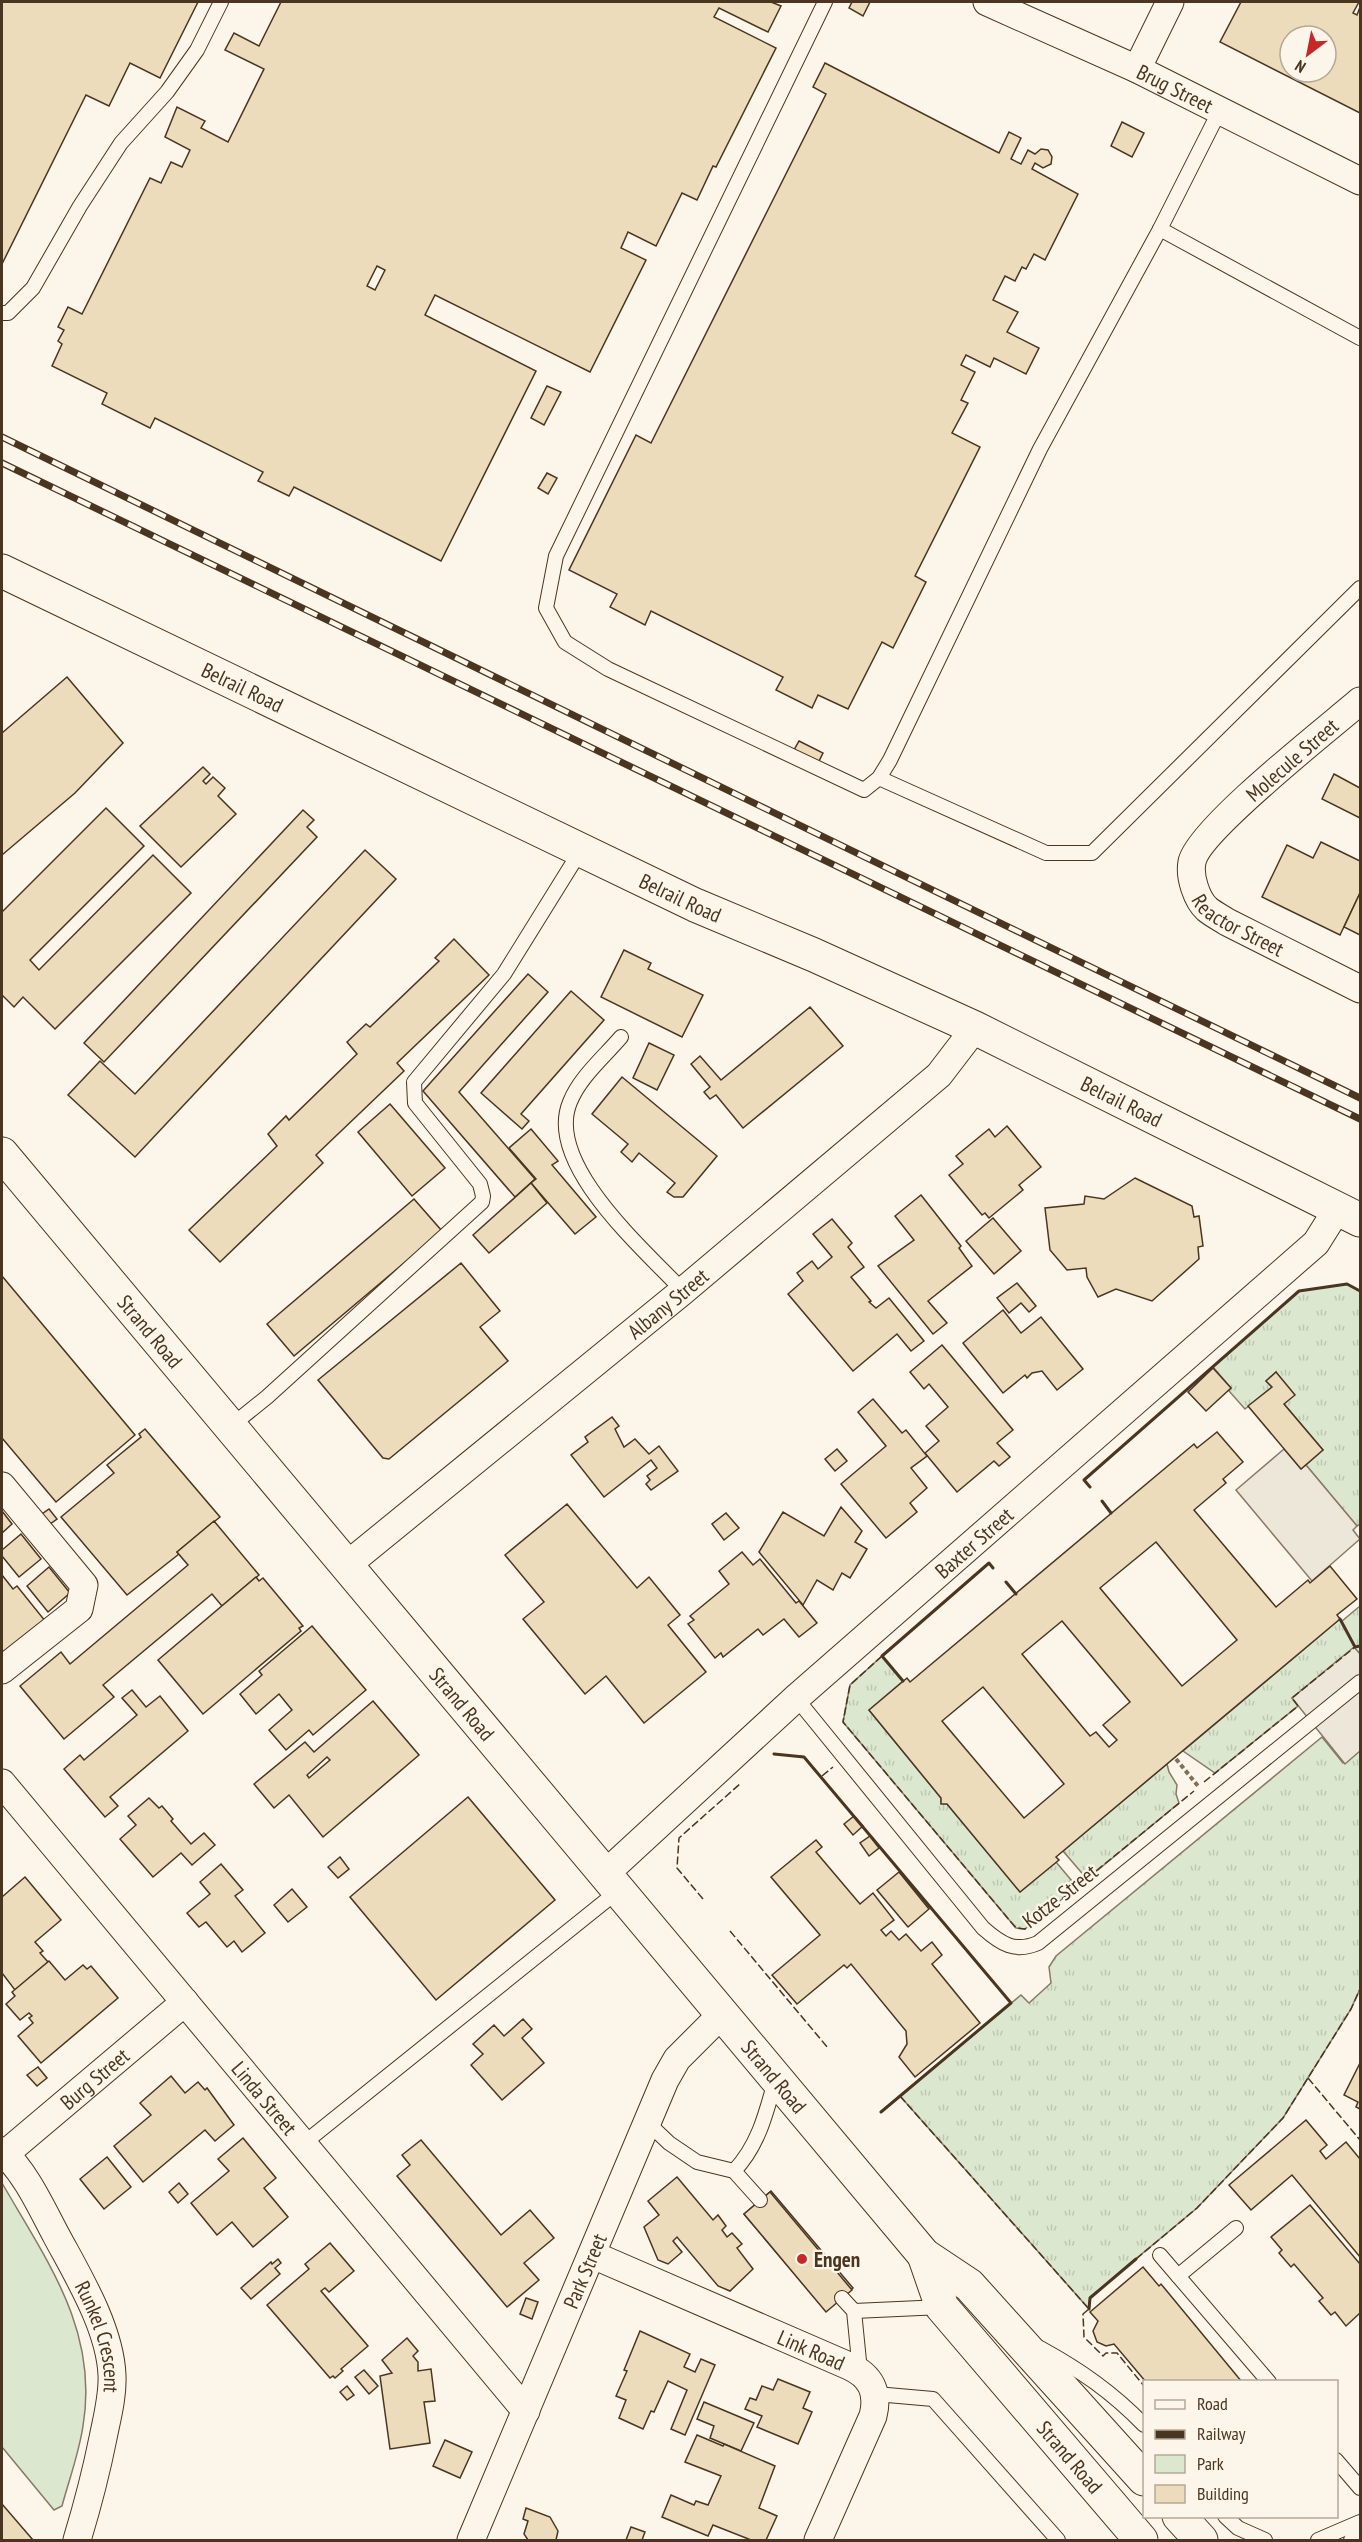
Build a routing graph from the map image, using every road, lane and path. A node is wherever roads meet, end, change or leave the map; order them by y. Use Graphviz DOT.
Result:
graph roads {
  1 [pos="221,2"];
  2 [pos="825,2"];
  3 [pos="987,2"];
  4 [pos="1170,2"];
  5 [pos="1137,69"];
  6 [pos="1220,110"];
  7 [pos="1360,181"];
  8 [pos="1160,230"];
  9 [pos="2,313"];
  10 [pos="1360,338"];
  11 [pos="4,579"];
  12 [pos="1360,588"];
  13 [pos="1360,700"];
  14 [pos="879,778"];
  15 [pos="1223,819"];
  16 [pos="581,850"];
  17 [pos="1360,989"];
  18 [pos="975,1028"];
  19 [pos="621,1037"];
  20 [pos="2,1154"];
  21 [pos="1349,1214"];
  22 [pos="683,1291"];
  23 [pos="231,1426"];
  24 [pos="2,1486"];
  25 [pos="347,1564"];
  26 [pos="2,1670"];
  27 [pos="1360,1682"];
  28 [pos="796,1698"];
  29 [pos="1176,1759"];
  30 [pos="2,1783"];
  31 [pos="1202,1790"];
  32 [pos="612,1883"];
  33 [pos="185,2002"];
  34 [pos="722,2014"];
  35 [pos="776,2079"];
  36 [pos="648,2123"];
  37 [pos="303,2144"];
  38 [pos="3,2153"];
  39 [pos="734,2171"];
  40 [pos="760,2200"];
  41 [pos="1236,2228"];
  42 [pos="924,2254"];
  43 [pos="593,2255"];
  44 [pos="1160,2255"];
  45 [pos="1178,2276"];
  46 [pos="842,2298"];
  47 [pos="942,2307"];
  48 [pos="854,2311"];
  49 [pos="1009,2331"];
  50 [pos="860,2371"];
  51 [pos="1267,2380"];
  52 [pos="876,2394"];
  53 [pos="526,2410"];
  54 [pos="1143,2424"];
  55 [pos="1338,2462"];
  56 [pos="1143,2478"];
  57 [pos="1360,2488"];
  58 [pos="1169,2518"];
  59 [pos="1180,2518"];
  60 [pos="1226,2518"];
  61 [pos="1360,2522"];
  62 [pos="1360,2531"];
  63 [pos="77,2541"];
  64 [pos="471,2541"];
  65 [pos="818,2541"];
  66 [pos="1058,2541"];
  67 [pos="1141,2541"];
  68 [pos="1179,2541"];
  69 [pos="1201,2541"];
  70 [pos="1265,2541"];
  71 [pos="1318,2541"];
  72 [pos="1351,2541"];
  1 -- 9 [label="lane"];
  2 -- 14 [label="lane"];
  3 -- 5 [label="street, Brug Street"];
  4 -- 5 [label="street"];
  5 -- 6 [label="street, Brug Street"];
  6 -- 7 [label="street, Brug Street"];
  6 -- 8 [label="lane"];
  8 -- 10 [label="lane"];
  8 -- 14 [label="lane"];
  11 -- 16 [label="main road, Belrail Road"];
  12 -- 14 [label="lane"];
  13 -- 15 [label="street, Molecule Street"];
  15 -- 17 [label="street, Reactor Street"];
  16 -- 18 [label="main road, Belrail Road"];
  16 -- 23 [label="lane"];
  18 -- 21 [label="main road, Belrail Road"];
  18 -- 22 [label="street, Albany Street"];
  19 -- 22 [label="lane"];
  20 -- 23 [label="main road, Strand Road"];
  21 -- 28 [label="street, Baxter Street"];
  22 -- 25 [label="street, Albany Street"];
  23 -- 25 [label="main road, Strand Road"];
  24 -- 26 [label="street"];
  25 -- 32 [label="main road, Strand Road"];
  27 -- 28 [label="lane, Kotze Street"];
  28 -- 32 [label="street, Baxter Street"];
  29 -- 31 [label="path"];
  30 -- 33 [label="street, Linda Street"];
  32 -- 34 [label="main road, Strand Road"];
  32 -- 37 [label="lane"];
  33 -- 37 [label="street, Linda Street"];
  33 -- 38 [label="street, Burg Street"];
  34 -- 35 [label="main road, Strand Road"];
  34 -- 36 [label="street, Park Street"];
  35 -- 39 [label="lane"];
  35 -- 42 [label="main road, Strand Road"];
  36 -- 39 [label="lane"];
  36 -- 43 [label="street, Park Street"];
  37 -- 53 [label="street, Linda Street"];
  38 -- 63 [label="street, Runkel Crescent"];
  39 -- 40 [label="lane"];
  41 -- 45 [label="lane"];
  42 -- 47 [label="main road, Strand Road"];
  42 -- 49 [label="main road, Strand Road"];
  43 -- 50 [label="street, Link Road"];
  43 -- 53 [label="street, Park Street"];
  44 -- 45 [label="lane"];
  45 -- 51 [label="lane"];
  46 -- 48 [label="lane"];
  47 -- 48 [label="lane"];
  47 -- 67 [label="main road, Strand Road"];
  48 -- 50 [label="lane"];
  49 -- 54 [label="lane"];
  49 -- 56 [label="main road, Strand Road"];
  50 -- 52 [label="street, Link Road"];
  52 -- 65 [label="street"];
  52 -- 66 [label="lane"];
  53 -- 64 [label="street, Park Street"];
  55 -- 57 [label="lane"];
  58 -- 68 [label="main road"];
  59 -- 69 [label="main road"];
  60 -- 70 [label="lane"];
  61 -- 71 [label="lane"];
  62 -- 72 [label="lane"];
}
